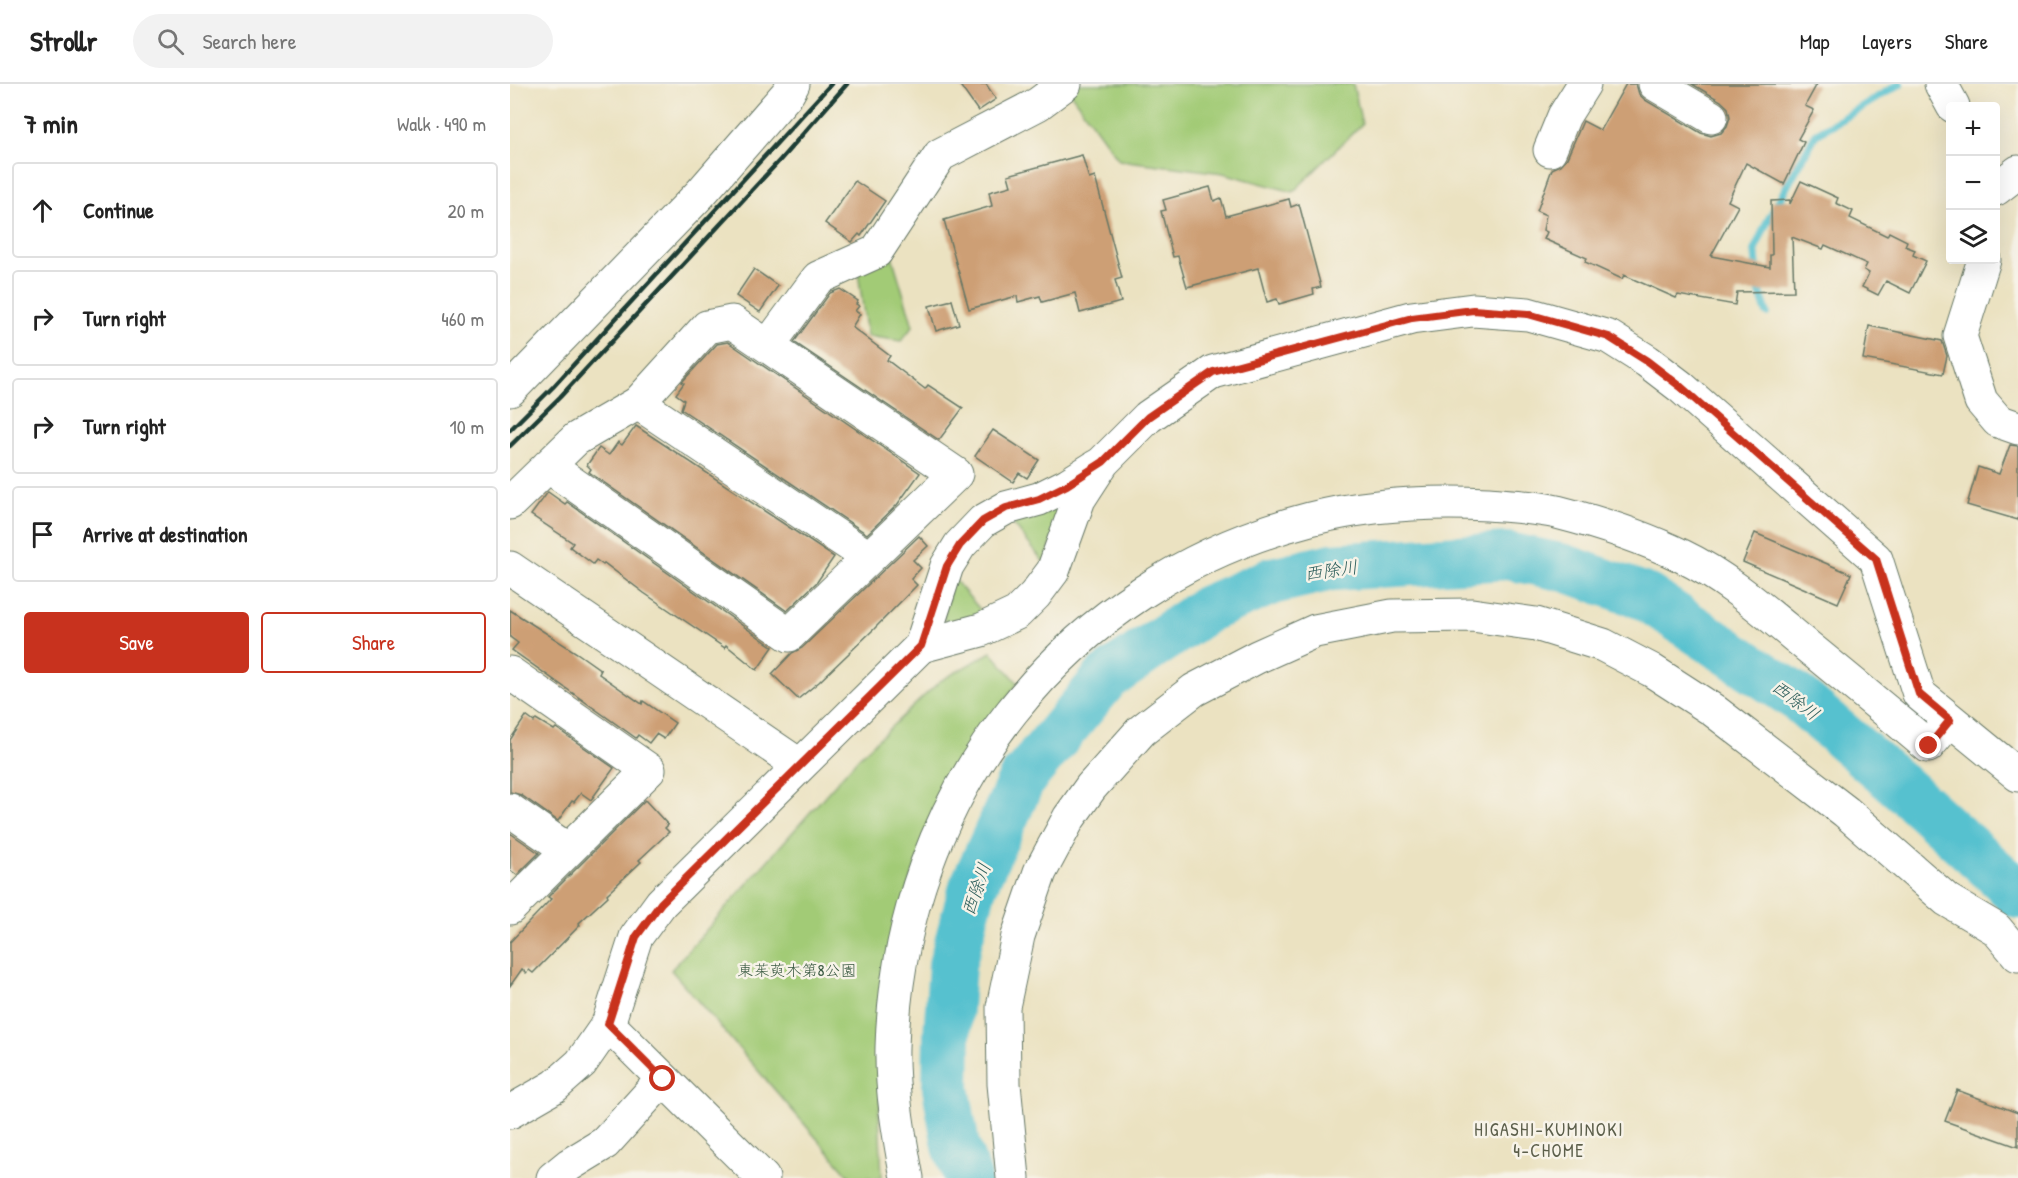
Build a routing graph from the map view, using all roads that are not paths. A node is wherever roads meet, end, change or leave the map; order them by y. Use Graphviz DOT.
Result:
graph roads {
  1 [pos="793,84"];
  2 [pos="1065,84"];
  3 [pos="1584,84"];
  4 [pos="1655,84"];
  5 [pos="1941,84"];
  6 [pos="1951,102"];
  7 [pos="1711,117"];
  8 [pos="1550,150"];
  9 [pos="2018,172"];
  10 [pos="2000,185"];
  11 [pos="1983,264"];
  12 [pos="768,346"];
  13 [pos="510,390"];
  14 [pos="638,403"];
  15 [pos="2018,428"];
  16 [pos="1103,462"];
  17 [pos="548,466"];
  18 [pos="510,504"];
  19 [pos="868,557"];
  20 [pos="510,568"];
  21 [pos="921,646"];
  22 [pos="510,673"];
  23 [pos="1950,720"];
  24 [pos="799,765"];
  25 [pos="2018,776"];
  26 [pos="510,810"];
  27 [pos="568,850"];
  28 [pos="510,908"];
  29 [pos="2018,955"];
  30 [pos="608,1024"];
  31 [pos="663,1079"];
  32 [pos="510,1112"];
  33 [pos="568,1174"];
  34 [pos="763,1178"];
  35 [pos="907,1178"];
  36 [pos="1013,1178"];
  1 -- 13 [label="street"];
  2 -- 12 [label="street"];
  3 -- 8 [label="street"];
  4 -- 7 [label="street"];
  5 -- 6 [label="street"];
  9 -- 10 [label="street"];
  11 -- 15 [label="street"];
  12 -- 14 [label="street"];
  12 -- 19 [label="street"];
  14 -- 17 [label="street"];
  14 -- 19 [label="street"];
  16 -- 21 [label="street"];
  16 -- 21 [label="street"];
  16 -- 23 [label="street"];
  17 -- 18 [label="street"];
  17 -- 19 [label="street"];
  20 -- 24 [label="street"];
  21 -- 24 [label="street"];
  22 -- 27 [label="street"];
  23 -- 25 [label="street"];
  23 -- 35 [label="street"];
  24 -- 30 [label="street"];
  26 -- 27 [label="street"];
  27 -- 28 [label="street"];
  29 -- 36 [label="street"];
  30 -- 31 [label="street"];
  30 -- 32 [label="street"];
  31 -- 33 [label="street"];
  31 -- 34 [label="street"];
}
